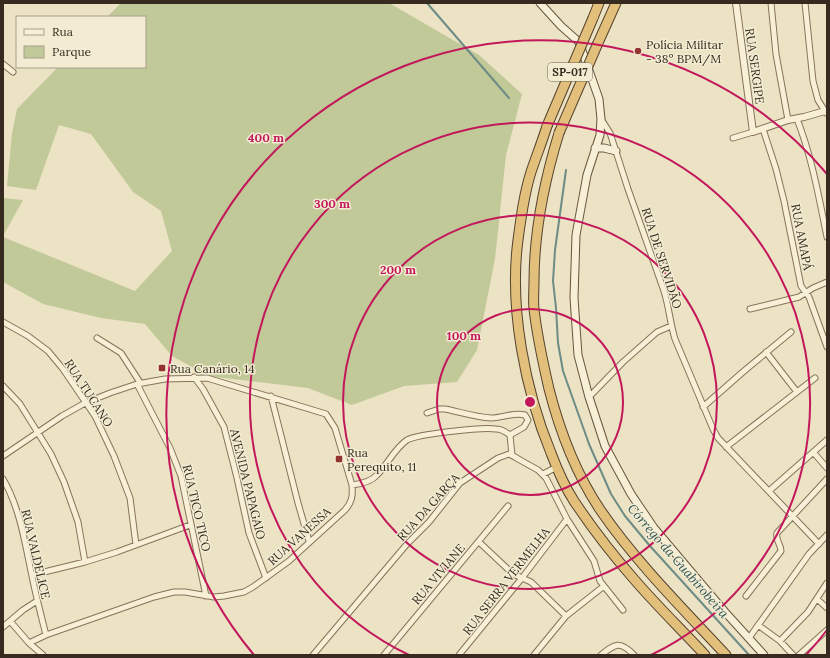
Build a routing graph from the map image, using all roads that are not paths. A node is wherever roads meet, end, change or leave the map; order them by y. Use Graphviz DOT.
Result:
graph roads {
  1 [pos="540,3"];
  2 [pos="598,3"];
  3 [pos="616,3"];
  4 [pos="736,3"];
  5 [pos="771,3"];
  6 [pos="805,3"];
  7 [pos="3,64"];
  8 [pos="13,72"];
  9 [pos="826,112"];
  10 [pos="601,119"];
  11 [pos="797,119"];
  12 [pos="788,120"];
  13 [pos="762,129"];
  14 [pos="753,132"];
  15 [pos="734,138"];
  16 [pos="595,148"];
  17 [pos="616,151"];
  18 [pos="827,238"];
  19 [pos="827,282"];
  20 [pos="806,293"];
  21 [pos="750,309"];
  22 [pos="3,322"];
  23 [pos="671,326"];
  24 [pos="791,332"];
  25 [pos="97,338"];
  26 [pos="827,347"];
  27 [pos="766,352"];
  28 [pos="194,377"];
  29 [pos="815,378"];
  30 [pos="139,384"];
  31 [pos="3,386"];
  32 [pos="797,392"];
  33 [pos="271,396"];
  34 [pos="589,397"];
  35 [pos="86,403"];
  36 [pos="703,407"];
  37 [pos="427,413"];
  38 [pos="37,432"];
  39 [pos="510,435"];
  40 [pos="827,440"];
  41 [pos="726,447"];
  42 [pos="813,452"];
  43 [pos="512,455"];
  44 [pos="3,456"];
  45 [pos="557,467"];
  46 [pos="827,468"];
  47 [pos="543,474"];
  48 [pos="3,479"];
  49 [pos="827,479"];
  50 [pos="352,485"];
  51 [pos="769,491"];
  52 [pos="508,506"];
  53 [pos="792,517"];
  54 [pos="568,519"];
  55 [pos="190,525"];
  56 [pos="827,535"];
  57 [pos="310,542"];
  58 [pos="479,542"];
  59 [pos="819,544"];
  60 [pos="136,545"];
  61 [pos="85,562"];
  62 [pos="32,575"];
  63 [pos="266,578"];
  64 [pos="522,578"];
  65 [pos="827,583"];
  66 [pos="604,586"];
  67 [pos="206,596"];
  68 [pos="746,596"];
  69 [pos="817,599"];
  70 [pos="37,602"];
  71 [pos="827,608"];
  72 [pos="623,610"];
  73 [pos="566,616"];
  74 [pos="10,621"];
  75 [pos="758,625"];
  76 [pos="3,627"];
  77 [pos="827,630"];
  78 [pos="46,635"];
  79 [pos="749,638"];
  80 [pos="780,641"];
  81 [pos="30,643"];
  82 [pos="43,655"];
  83 [pos="313,655"];
  84 [pos="384,655"];
  85 [pos="459,655"];
  86 [pos="534,655"];
  87 [pos="601,655"];
  88 [pos="634,655"];
  89 [pos="705,655"];
  90 [pos="726,655"];
  91 [pos="764,655"];
  92 [pos="793,655"];
  93 [pos="798,655"];
  1 -- 10 [label="main road, RUA DE SERVIDÃO"];
  2 -- 45 [label="highway, SP-017, bridge"];
  3 -- 90 [label="highway, SP-017, bridge"];
  4 -- 14 [label="street, RUA SERGIPE"];
  5 -- 12 [label="street"];
  6 -- 9 [label="street"];
  7 -- 8 [label="street"];
  9 -- 11 [label="street"];
  10 -- 16 [label="main road"];
  10 -- 17 [label="street, RUA DE SERVIDÃO"];
  11 -- 12 [label="street"];
  11 -- 18 [label="street"];
  12 -- 13 [label="street"];
  13 -- 14 [label="street"];
  13 -- 20 [label="street, RUA AMAPÁ"];
  14 -- 15 [label="street"];
  16 -- 17 [label="main road"];
  16 -- 34 [label="main road"];
  17 -- 23 [label="street, RUA DE SERVIDÃO"];
  19 -- 20 [label="street"];
  20 -- 21 [label="street"];
  20 -- 26 [label="street, RUA AMAPÁ"];
  22 -- 35 [label="street, RUA TUCANO"];
  23 -- 34 [label="street"];
  23 -- 36 [label="street, RUA DE SERVIDÃO"];
  24 -- 27 [label="street"];
  25 -- 30 [label="street, RUA TICO TICO"];
  27 -- 32 [label="street"];
  27 -- 36 [label="street"];
  28 -- 30 [label="street"];
  28 -- 33 [label="street"];
  28 -- 63 [label="street, AVENIDA PAPAGAIO"];
  29 -- 32 [label="street"];
  30 -- 35 [label="street"];
  30 -- 55 [label="street, RUA TICO TICO"];
  31 -- 38 [label="street"];
  32 -- 41 [label="street"];
  33 -- 50 [label="street"];
  33 -- 57 [label="street"];
  34 -- 79 [label="main road"];
  35 -- 38 [label="street"];
  35 -- 60 [label="street, RUA TUCANO"];
  36 -- 41 [label="street, RUA DE SERVIDÃO"];
  37 -- 39 [label="street"];
  38 -- 44 [label="street"];
  38 -- 61 [label="street"];
  39 -- 43 [label="street"];
  39 -- 50 [label="street"];
  40 -- 42 [label="street"];
  41 -- 51 [label="street, RUA DE SERVIDÃO"];
  42 -- 46 [label="street"];
  42 -- 51 [label="street"];
  43 -- 47 [label="street"];
  43 -- 83 [label="street, RUA DA GARÇA"];
  45 -- 47 [label="street"];
  45 -- 89 [label="highway, SP-017"];
  47 -- 54 [label="street"];
  48 -- 62 [label="street, RUA VALDELICE"];
  49 -- 53 [label="street"];
  50 -- 57 [label="street, RUA VANESSA"];
  51 -- 53 [label="street, RUA DE SERVIDÃO"];
  52 -- 58 [label="street, RUA VIVIANE"];
  53 -- 59 [label="street, RUA DE SERVIDÃO"];
  53 -- 68 [label="street"];
  54 -- 64 [label="street, RUA SERRA VERMELHA"];
  54 -- 66 [label="street"];
  55 -- 60 [label="street"];
  55 -- 67 [label="street, RUA TICO TICO"];
  56 -- 59 [label="street"];
  57 -- 63 [label="street, RUA VANESSA"];
  58 -- 64 [label="street"];
  58 -- 84 [label="street, RUA VIVIANE"];
  59 -- 75 [label="street"];
  60 -- 61 [label="street"];
  61 -- 62 [label="street"];
  62 -- 70 [label="street, RUA VALDELICE"];
  63 -- 67 [label="street, RUA VANESSA"];
  64 -- 73 [label="street"];
  64 -- 85 [label="street, RUA SERRA VERMELHA"];
  65 -- 69 [label="street"];
  66 -- 72 [label="street"];
  66 -- 73 [label="street"];
  67 -- 78 [label="street, RUA VANESSA"];
  69 -- 71 [label="street"];
  69 -- 80 [label="street"];
  70 -- 74 [label="street"];
  70 -- 78 [label="street, RUA VALDELICE"];
  73 -- 86 [label="street"];
  74 -- 76 [label="street"];
  74 -- 81 [label="street"];
  75 -- 79 [label="street"];
  75 -- 80 [label="street"];
  77 -- 93 [label="street"];
  78 -- 81 [label="street, RUA VANESSA"];
  79 -- 91 [label="main road"];
  80 -- 92 [label="street"];
  81 -- 82 [label="street"];
  87 -- 88 [label="street"];
}
